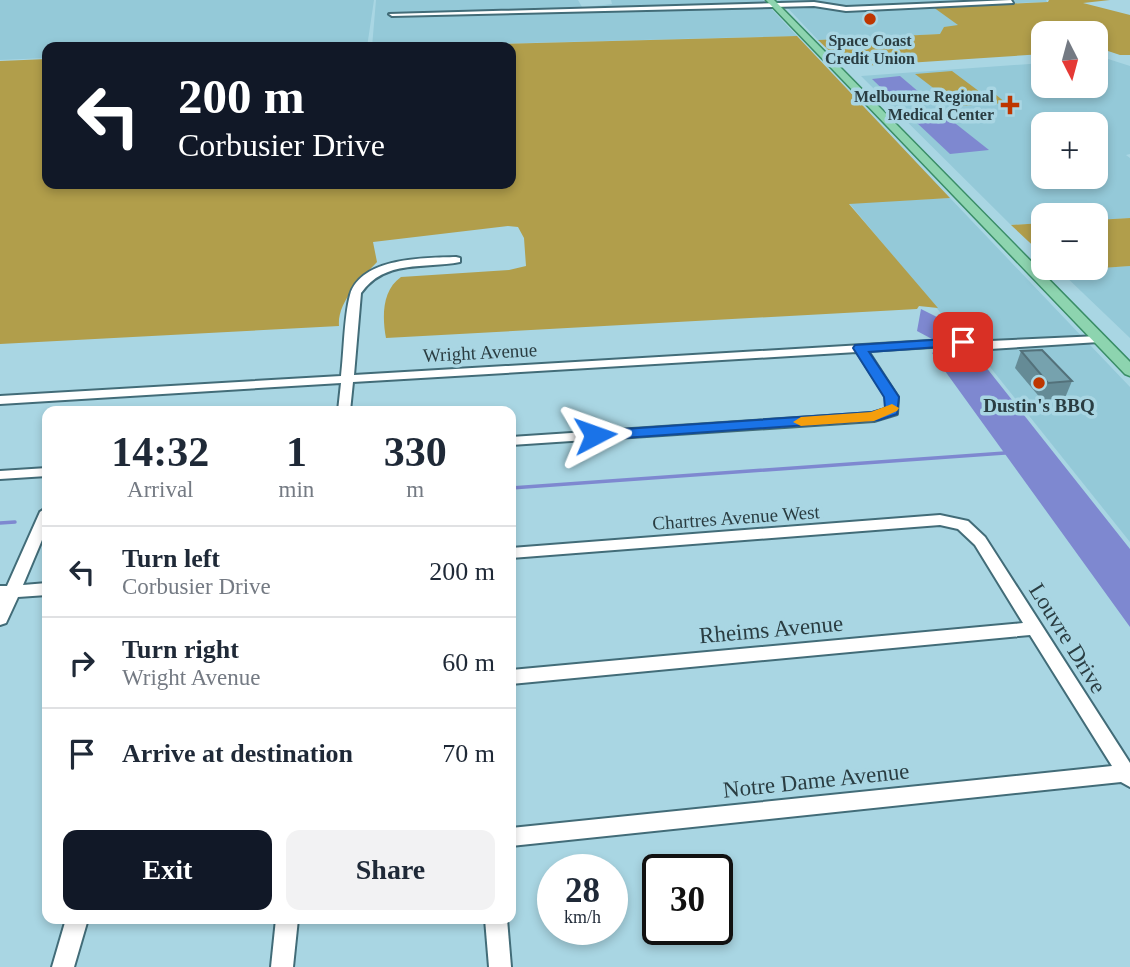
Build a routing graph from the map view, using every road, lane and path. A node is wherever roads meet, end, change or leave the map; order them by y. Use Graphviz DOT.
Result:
graph roads {
  1 [pos="1011,2"];
  2 [pos="772,3"];
  3 [pos="392,14"];
  4 [pos="456,260"];
  5 [pos="1095,335"];
  6 [pos="860,348"];
  7 [pos="1130,372"];
  8 [pos="347,380"];
  9 [pos="0,400"];
  10 [pos="344,406"];
  11 [pos="516,441"];
  12 [pos="42,472"];
  13 [pos="0,475"];
  14 [pos="42,522"];
  15 [pos="964,524"];
  16 [pos="516,553"];
  17 [pos="42,589"];
  18 [pos="6,591"];
  19 [pos="0,619"];
  20 [pos="1035,628"];
  21 [pos="516,677"];
  22 [pos="1128,776"];
  23 [pos="516,837"];
  24 [pos="75,924"];
  25 [pos="286,924"];
  26 [pos="496,924"];
  27 [pos="63,967"];
  28 [pos="282,967"];
  29 [pos="500,967"];
  1 -- 2 [label="street"];
  2 -- 3 [label="street"];
  2 -- 5 [label="main road"];
  4 -- 8 [label="street"];
  5 -- 6 [label="street, Wright Avenue"];
  5 -- 7 [label="main road"];
  6 -- 8 [label="street, Wright Avenue"];
  6 -- 11 [label="street"];
  8 -- 9 [label="street, Wright Avenue"];
  8 -- 10 [label="street"];
  12 -- 13 [label="street"];
  14 -- 18 [label="street"];
  15 -- 16 [label="street, Chartres Avenue West"];
  15 -- 20 [label="street, Louvre Drive"];
  17 -- 18 [label="street"];
  18 -- 19 [label="street"];
  20 -- 21 [label="street, Rheims Avenue"];
  20 -- 22 [label="street, Louvre Drive"];
  22 -- 23 [label="street, Notre Dame Avenue"];
  24 -- 27 [label="street"];
  25 -- 28 [label="street"];
  26 -- 29 [label="street"];
}
